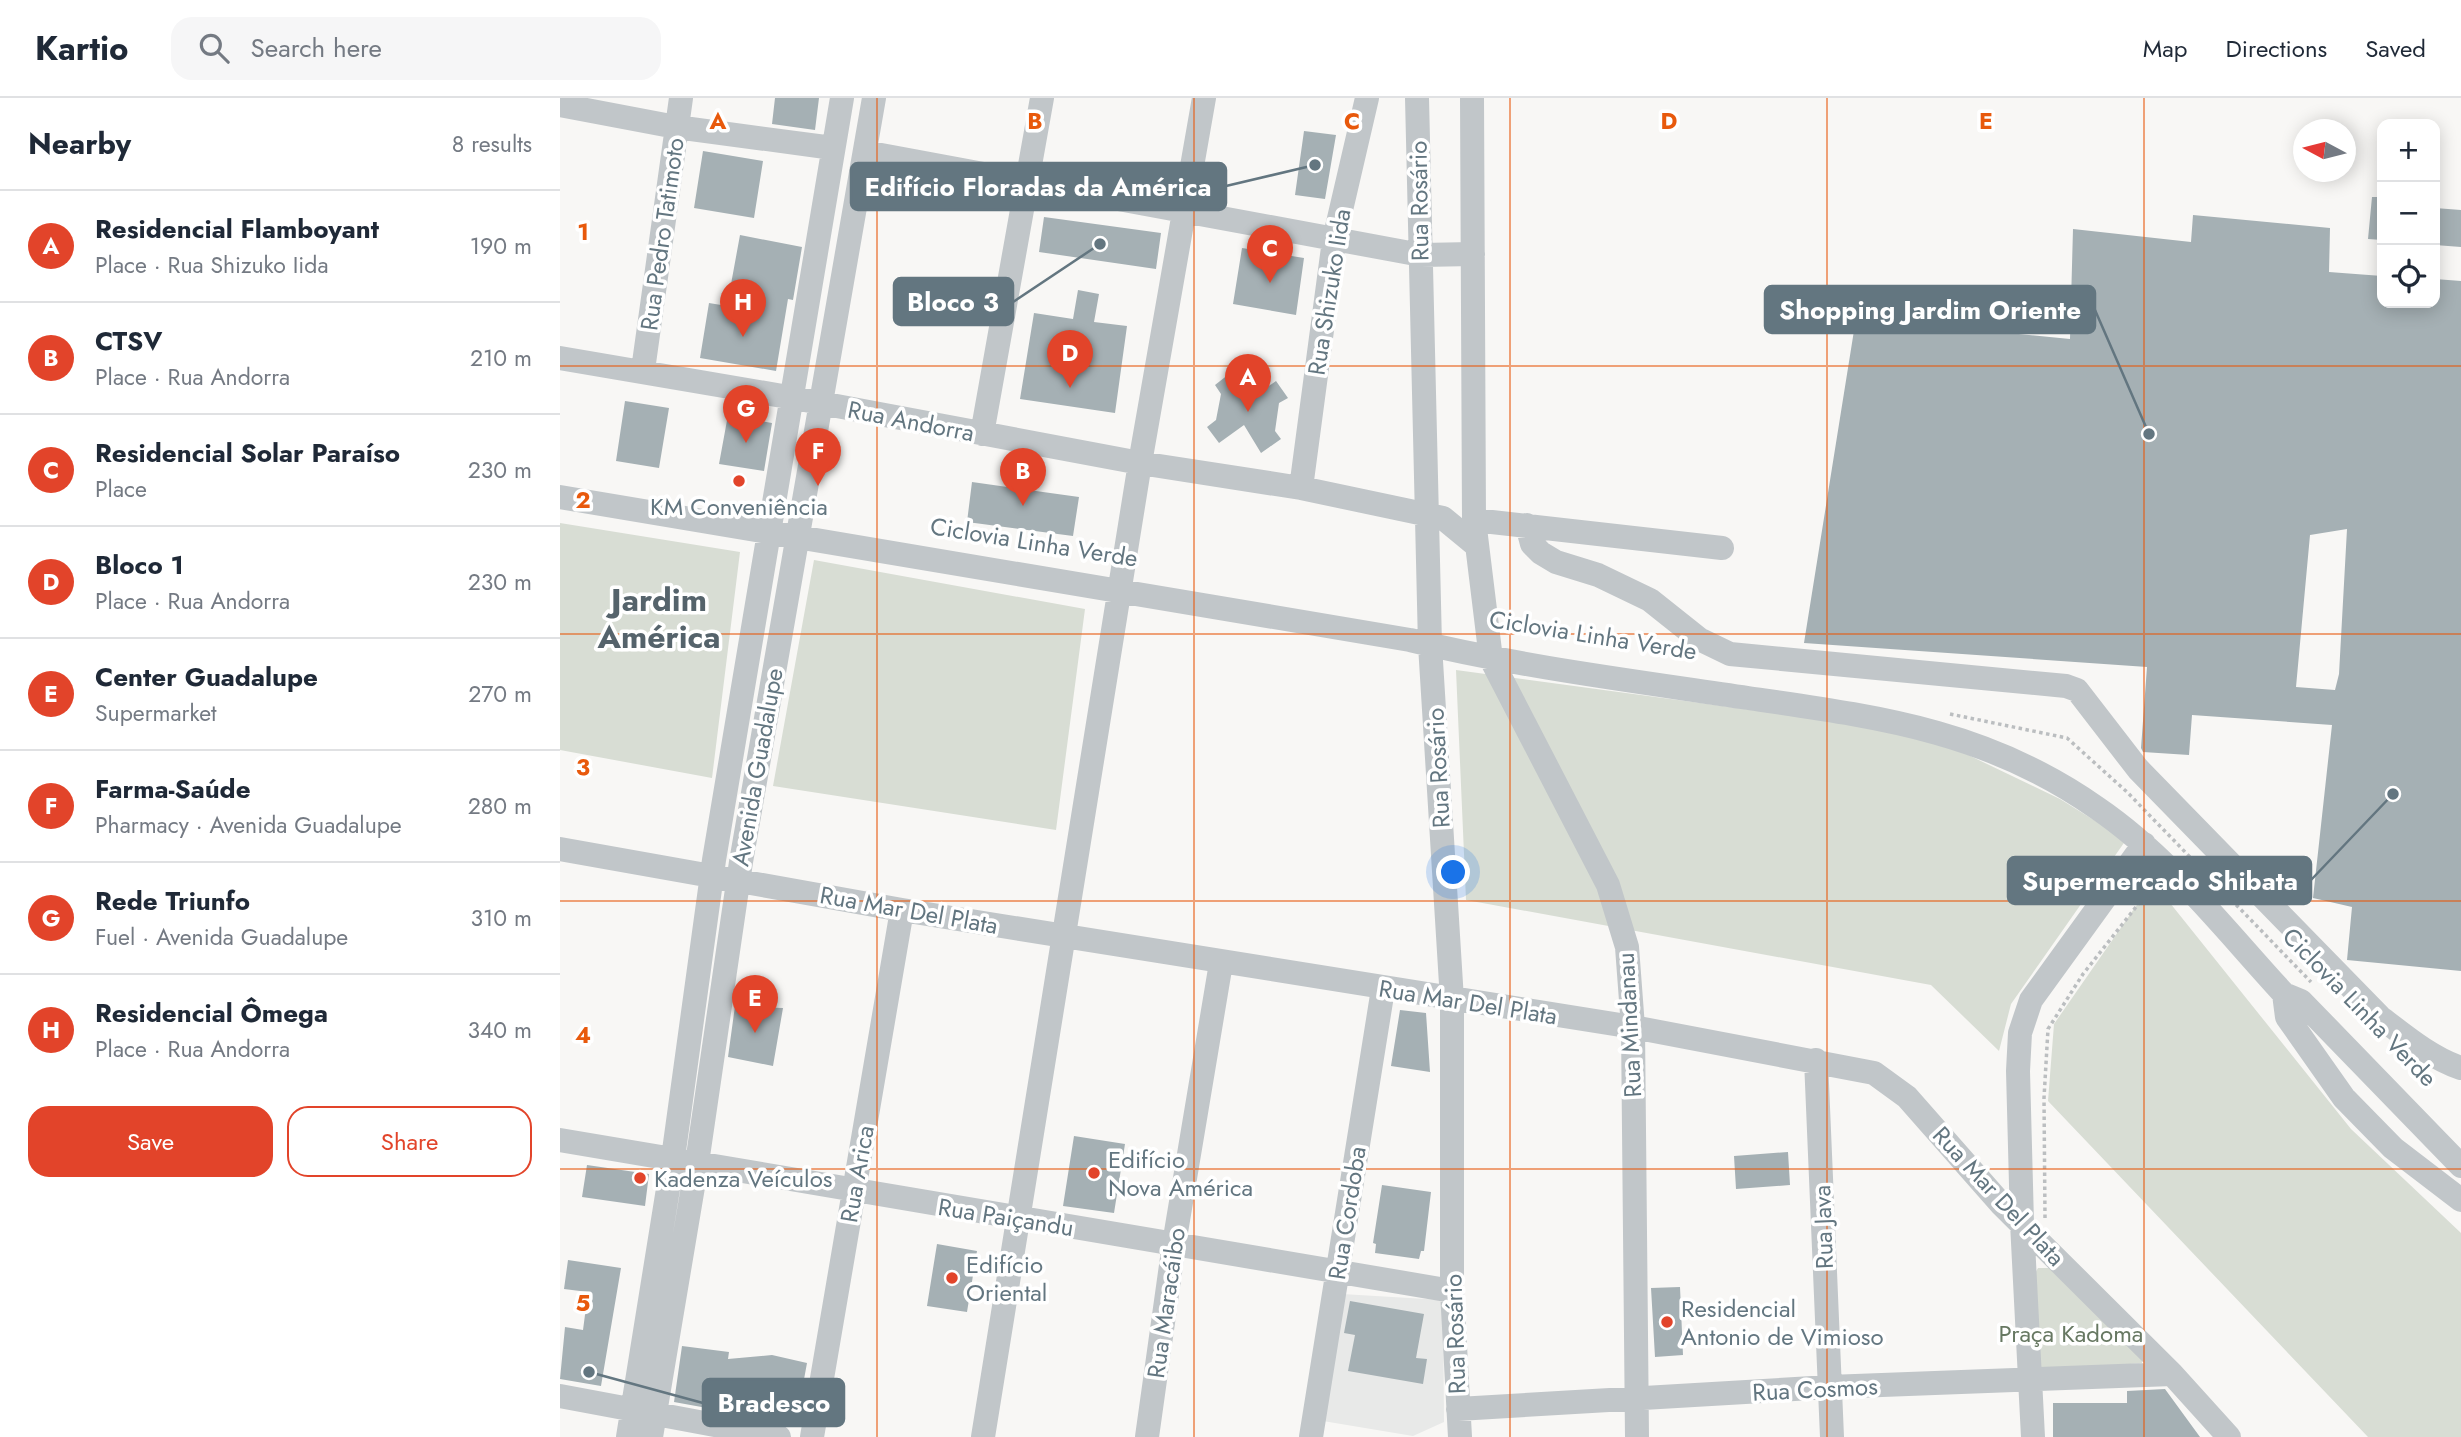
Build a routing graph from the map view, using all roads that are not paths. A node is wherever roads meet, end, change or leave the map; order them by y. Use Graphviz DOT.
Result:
graph roads {
  1 [pos="681,98"];
  2 [pos="842,98"];
  3 [pos="874,98"];
  4 [pos="1042,98"];
  5 [pos="1205,98"];
  6 [pos="1367,98"];
  7 [pos="1417,98"];
  8 [pos="1472,98"];
  9 [pos="560,105"];
  10 [pos="676,127"];
  11 [pos="833,148"];
  12 [pos="865,152"];
  13 [pos="1027,183"];
  14 [pos="1184,210"];
  15 [pos="1334,240"];
  16 [pos="1473,254"];
  17 [pos="1420,255"];
  18 [pos="560,358"];
  19 [pos="643,370"];
  20 [pos="794,398"];
  21 [pos="820,403"];
  22 [pos="982,434"];
  23 [pos="1140,463"];
  24 [pos="1301,488"];
  25 [pos="560,497"];
  26 [pos="1427,514"];
  27 [pos="1474,520"];
  28 [pos="1527,525"];
  29 [pos="771,533"];
  30 [pos="797,537"];
  31 [pos="1477,546"];
  32 [pos="1722,548"];
  33 [pos="1119,590"];
  34 [pos="1430,645"];
  35 [pos="1491,659"];
  36 [pos="2144,844"];
  37 [pos="560,849"];
  38 [pos="713,877"];
  39 [pos="738,880"];
  40 [pos="902,910"];
  41 [pos="1062,937"];
  42 [pos="1221,963"];
  43 [pos="1383,989"];
  44 [pos="2284,994"];
  45 [pos="1452,1000"];
  46 [pos="1633,1027"];
  47 [pos="1816,1060"];
  48 [pos="2461,1068"];
  49 [pos="560,1140"];
  50 [pos="685,1161"];
  51 [pos="2461,1166"];
  52 [pos="853,1192"];
  53 [pos="2461,1200"];
  54 [pos="1018,1219"];
  55 [pos="2033,1220"];
  56 [pos="1174,1244"];
  57 [pos="1337,1272"];
  58 [pos="1452,1291"];
  59 [pos="2172,1374"];
  60 [pos="2030,1382"];
  61 [pos="1829,1387"];
  62 [pos="560,1396"];
  63 [pos="1635,1399"];
  64 [pos="1458,1409"];
  65 [pos="646,1420"];
  66 [pos="628,1437"];
  67 [pos="779,1437"];
  68 [pos="812,1437"];
  69 [pos="983,1437"];
  70 [pos="1147,1437"];
  71 [pos="1311,1437"];
  72 [pos="1460,1437"];
  73 [pos="1637,1437"];
  74 [pos="1832,1437"];
  75 [pos="2033,1437"];
  76 [pos="2229,1437"];
  1 -- 10 [label="street, Rua Pedro Tatimoto"];
  2 -- 11 [label="street, Avenida Guadalupe"];
  3 -- 12 [label="street, Avenida Guadalupe"];
  4 -- 13 [label="street"];
  5 -- 14 [label="street"];
  6 -- 15 [label="street, Rua Shizuko Iida"];
  7 -- 17 [label="street, Rua Rosário"];
  8 -- 16 [label="street, Rua Mindanau"];
  9 -- 10 [label="street"];
  10 -- 11 [label="street"];
  10 -- 19 [label="street, Rua Pedro Tatimoto"];
  11 -- 20 [label="street, Avenida Guadalupe"];
  12 -- 13 [label="street"];
  12 -- 21 [label="street, Avenida Guadalupe"];
  13 -- 14 [label="street"];
  13 -- 22 [label="street"];
  14 -- 15 [label="street"];
  14 -- 23 [label="street"];
  15 -- 17 [label="street"];
  15 -- 24 [label="street, Rua Shizuko Iida"];
  16 -- 17 [label="street"];
  16 -- 27 [label="street, Rua Mindanau"];
  17 -- 26 [label="street, Rua Rosário"];
  18 -- 19 [label="street, Rua Andorra"];
  19 -- 20 [label="street, Rua Andorra"];
  20 -- 21 [label="street, Rua Andorra"];
  20 -- 29 [label="street, Avenida Guadalupe"];
  21 -- 22 [label="street, Rua Andorra"];
  21 -- 30 [label="street, Avenida Guadalupe"];
  22 -- 23 [label="street, Rua Andorra"];
  23 -- 24 [label="street, Rua Andorra"];
  23 -- 33 [label="street"];
  24 -- 26 [label="street, Rua Andorra"];
  25 -- 29 [label="street"];
  26 -- 31 [label="street, Rua Andorra"];
  26 -- 34 [label="street, Rua Rosário"];
  27 -- 28 [label="street"];
  27 -- 31 [label="street, Rua Mindanau"];
  28 -- 32 [label="street"];
  28 -- 48 [label="street"];
  29 -- 30 [label="street"];
  29 -- 38 [label="street, Avenida Guadalupe"];
  30 -- 33 [label="street"];
  30 -- 39 [label="street, Avenida Guadalupe"];
  31 -- 35 [label="street, Rua Mindanau"];
  33 -- 34 [label="street"];
  33 -- 41 [label="street"];
  34 -- 35 [label="street"];
  34 -- 45 [label="street, Rua Rosário"];
  35 -- 36 [label="street"];
  35 -- 46 [label="street, Rua Mindanau"];
  36 -- 44 [label="street"];
  36 -- 55 [label="street"];
  37 -- 38 [label="street, Rua Mar Del Plata"];
  38 -- 39 [label="street, Rua Mar Del Plata"];
  38 -- 50 [label="street, Avenida Guadalupe"];
  39 -- 40 [label="street, Rua Mar Del Plata"];
  39 -- 50 [label="street, Avenida Guadalupe"];
  40 -- 41 [label="street, Rua Mar Del Plata"];
  40 -- 52 [label="street, Rua Arica"];
  41 -- 42 [label="street, Rua Mar Del Plata"];
  41 -- 54 [label="street"];
  42 -- 43 [label="street, Rua Mar Del Plata"];
  42 -- 56 [label="street, Rua Maracáibo"];
  43 -- 45 [label="street, Rua Mar Del Plata"];
  43 -- 57 [label="street, Rua Cordoba"];
  44 -- 51 [label="street"];
  44 -- 53 [label="street"];
  45 -- 46 [label="street, Rua Mar Del Plata"];
  45 -- 58 [label="street, Rua Rosário"];
  46 -- 47 [label="street, Rua Mar Del Plata"];
  46 -- 63 [label="street, Rua Mindanau"];
  47 -- 55 [label="street, Rua Mar Del Plata"];
  47 -- 61 [label="street, Rua Java"];
  49 -- 50 [label="street, Rua Paiçandu"];
  50 -- 52 [label="street, Rua Paiçandu"];
  50 -- 65 [label="street, Avenida Guadalupe"];
  52 -- 54 [label="street, Rua Paiçandu"];
  52 -- 68 [label="street, Rua Arica"];
  54 -- 56 [label="street, Rua Paiçandu"];
  54 -- 69 [label="street"];
  55 -- 59 [label="street, Rua Mar Del Plata"];
  55 -- 60 [label="street"];
  56 -- 57 [label="street, Rua Paiçandu"];
  56 -- 70 [label="street, Rua Maracáibo"];
  57 -- 58 [label="street, Rua Paiçandu"];
  57 -- 71 [label="street, Rua Cordoba"];
  58 -- 64 [label="street, Rua Rosário"];
  59 -- 60 [label="street, Rua Cosmos"];
  59 -- 76 [label="street, Rua Mar Del Plata"];
  60 -- 61 [label="street, Rua Cosmos"];
  60 -- 75 [label="street"];
  61 -- 63 [label="street, Rua Cosmos"];
  61 -- 74 [label="street, Rua Java"];
  62 -- 65 [label="street"];
  63 -- 64 [label="street, Rua Cosmos"];
  63 -- 73 [label="street, Rua Mindanau"];
  64 -- 72 [label="street, Rua Rosário"];
  65 -- 66 [label="street, Avenida Guadalupe"];
  65 -- 67 [label="street"];
}
